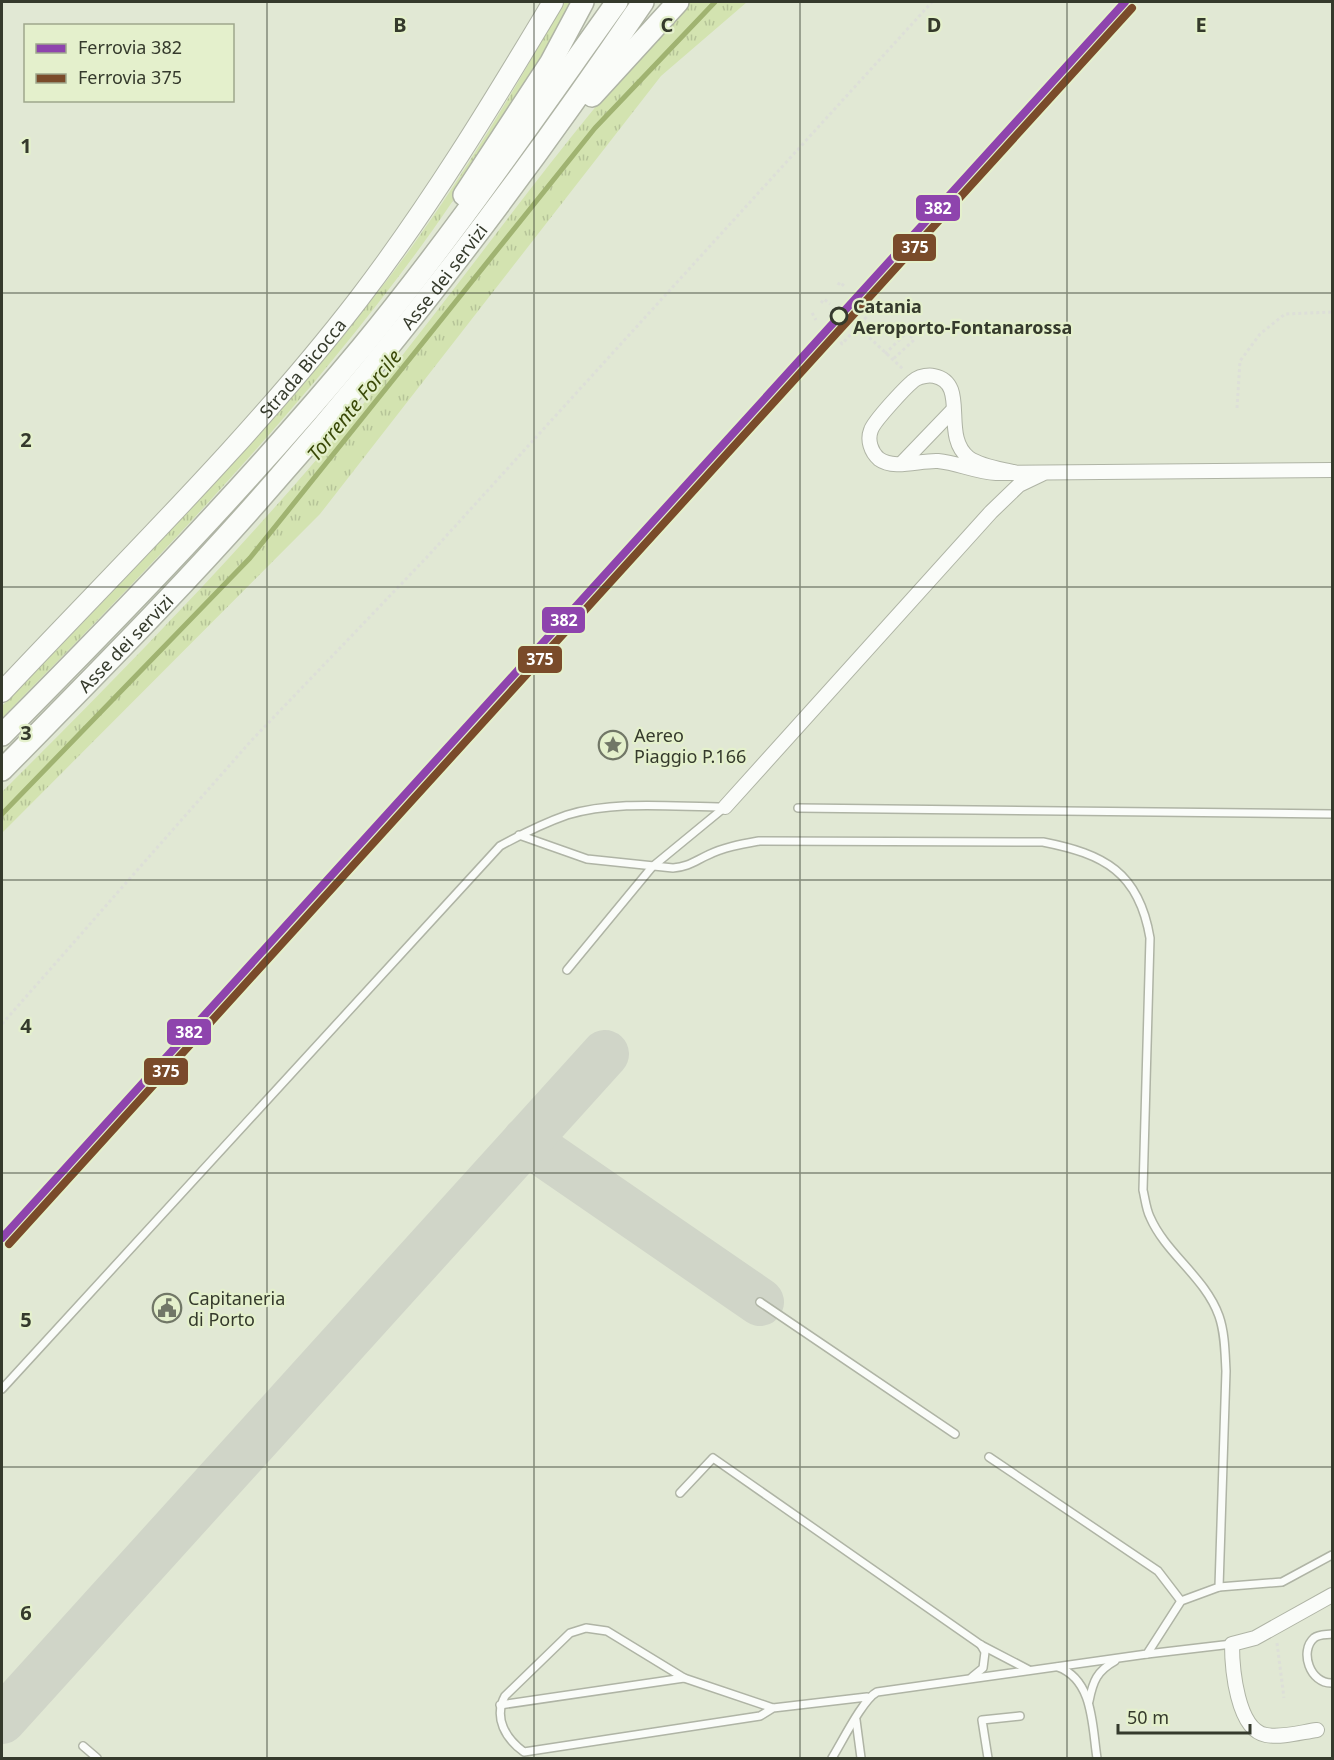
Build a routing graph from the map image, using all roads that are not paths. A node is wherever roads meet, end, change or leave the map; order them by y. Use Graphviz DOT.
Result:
graph roads {
  1 [pos="553,2"];
  2 [pos="617,2"];
  3 [pos="643,2"];
  4 [pos="678,2"];
  5 [pos="582,6"];
  6 [pos="536,155"];
  7 [pos="424,268"];
  8 [pos="952,411"];
  9 [pos="902,463"];
  10 [pos="1332,470"];
  11 [pos="1017,472"];
  12 [pos="1044,472"];
  13 [pos="2,692"];
  14 [pos="2,735"];
  15 [pos="2,770"];
  16 [pos="725,807"];
  17 [pos="798,808"];
  18 [pos="1332,814"];
  19 [pos="519,835"];
  20 [pos="652,867"];
  21 [pos="567,970"];
  22 [pos="760,1302"];
  23 [pos="2,1389"];
  24 [pos="955,1434"];
  25 [pos="989,1457"];
  26 [pos="680,1493"];
  27 [pos="1332,1555"];
  28 [pos="1219,1587"];
  29 [pos="1332,1595"];
  30 [pos="1181,1601"];
  31 [pos="1332,1634"];
  32 [pos="1232,1644"];
  33 [pos="981,1645"];
  34 [pos="1147,1654"];
  35 [pos="1123,1657"];
  36 [pos="1052,1667"];
  37 [pos="1029,1670"];
  38 [pos="684,1678"];
  39 [pos="967,1679"];
  40 [pos="1332,1683"];
  41 [pos="867,1697"];
  42 [pos="1089,1701"];
  43 [pos="500,1705"];
  44 [pos="773,1708"];
  45 [pos="1020,1716"];
  46 [pos="856,1720"];
  47 [pos="1317,1730"];
  48 [pos="83,1746"];
  49 [pos="97,1758"];
  50 [pos="832,1758"];
  51 [pos="861,1758"];
  52 [pos="988,1758"];
  53 [pos="1096,1758"];
  1 -- 13 [label="main road, Strada Bicocca"];
  2 -- 7 [label="main road, Asse dei servizi"];
  3 -- 6 [label="main road, Asse dei servizi"];
  4 -- 6 [label="main road"];
  5 -- 7 [label="main road"];
  6 -- 15 [label="main road, Asse dei servizi"];
  7 -- 14 [label="main road, Asse dei servizi"];
  8 -- 9 [label="street"];
  8 -- 9 [label="street"];
  8 -- 11 [label="street"];
  9 -- 11 [label="street"];
  10 -- 12 [label="street"];
  11 -- 12 [label="street"];
  12 -- 16 [label="street"];
  16 -- 19 [label="lane"];
  16 -- 20 [label="lane"];
  17 -- 18 [label="lane"];
  19 -- 20 [label="lane"];
  19 -- 23 [label="lane"];
  20 -- 21 [label="lane"];
  20 -- 28 [label="lane"];
  22 -- 24 [label="lane"];
  25 -- 30 [label="lane"];
  26 -- 33 [label="lane"];
  27 -- 28 [label="lane"];
  28 -- 30 [label="lane"];
  29 -- 32 [label="street"];
  30 -- 34 [label="lane"];
  31 -- 40 [label="lane"];
  32 -- 34 [label="lane"];
  32 -- 47 [label="street"];
  33 -- 37 [label="lane"];
  33 -- 39 [label="lane"];
  34 -- 35 [label="lane"];
  35 -- 36 [label="lane"];
  35 -- 42 [label="lane"];
  36 -- 37 [label="lane"];
  36 -- 42 [label="lane"];
  37 -- 39 [label="lane"];
  38 -- 43 [label="lane"];
  38 -- 43 [label="lane"];
  38 -- 44 [label="lane"];
  39 -- 41 [label="lane"];
  41 -- 44 [label="lane"];
  41 -- 46 [label="lane"];
  42 -- 53 [label="lane"];
  43 -- 44 [label="lane"];
  45 -- 52 [label="lane"];
  46 -- 50 [label="lane"];
  46 -- 51 [label="lane"];
  48 -- 49 [label="lane"];
}
